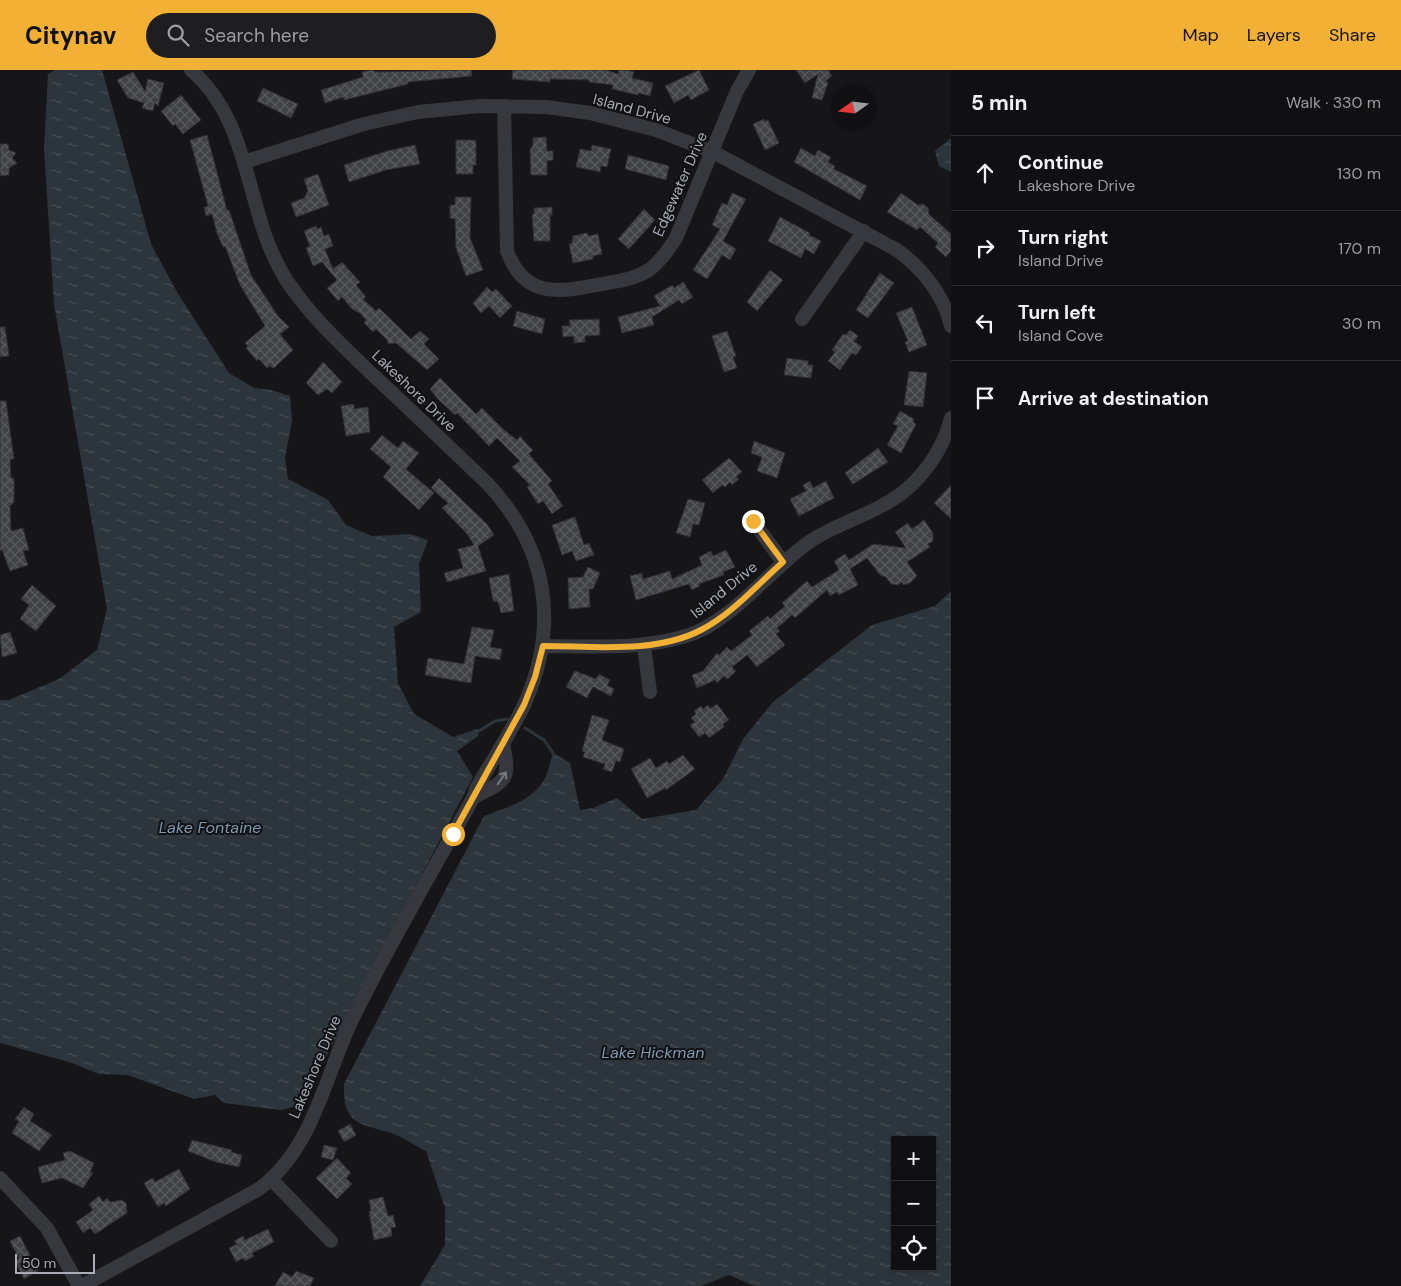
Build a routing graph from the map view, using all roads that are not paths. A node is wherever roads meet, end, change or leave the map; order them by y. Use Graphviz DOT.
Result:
graph roads {
  1 [pos="192,70"];
  2 [pos="749,70"];
  3 [pos="504,106"];
  4 [pos="713,152"];
  5 [pos="244,162"];
  6 [pos="864,231"];
  7 [pos="802,320"];
  8 [pos="951,322"];
  9 [pos="951,418"];
  10 [pos="753,521"];
  11 [pos="783,562"];
  12 [pos="543,646"];
  13 [pos="644,646"];
  14 [pos="650,692"];
  15 [pos="502,745"];
  16 [pos="473,798"];
  17 [pos="0,1178"];
  18 [pos="271,1179"];
  19 [pos="331,1241"];
  20 [pos="80,1286"];
  1 -- 5 [label="street, Lakeshore Drive"];
  2 -- 4 [label="street, Edgewater Drive"];
  3 -- 4 [label="street, Island Drive"];
  3 -- 4 [label="street, Edgewater Drive"];
  3 -- 5 [label="street, Island Drive"];
  4 -- 6 [label="street, Island Drive"];
  5 -- 12 [label="street, Lakeshore Drive"];
  6 -- 7 [label="street"];
  6 -- 8 [label="street, Island Drive"];
  9 -- 11 [label="street, Island Drive"];
  10 -- 11 [label="street"];
  11 -- 13 [label="street, Island Drive"];
  12 -- 13 [label="street, Island Drive"];
  12 -- 15 [label="street, Lakeshore Drive"];
  13 -- 14 [label="street"];
  15 -- 16 [label="street, Lakeshore Drive"];
  16 -- 15 [label="street, one-way"];
  16 -- 18 [label="street, Lakeshore Drive"];
  17 -- 20 [label="street"];
  18 -- 19 [label="street"];
  18 -- 20 [label="street, Lakeshore Drive"];
}
